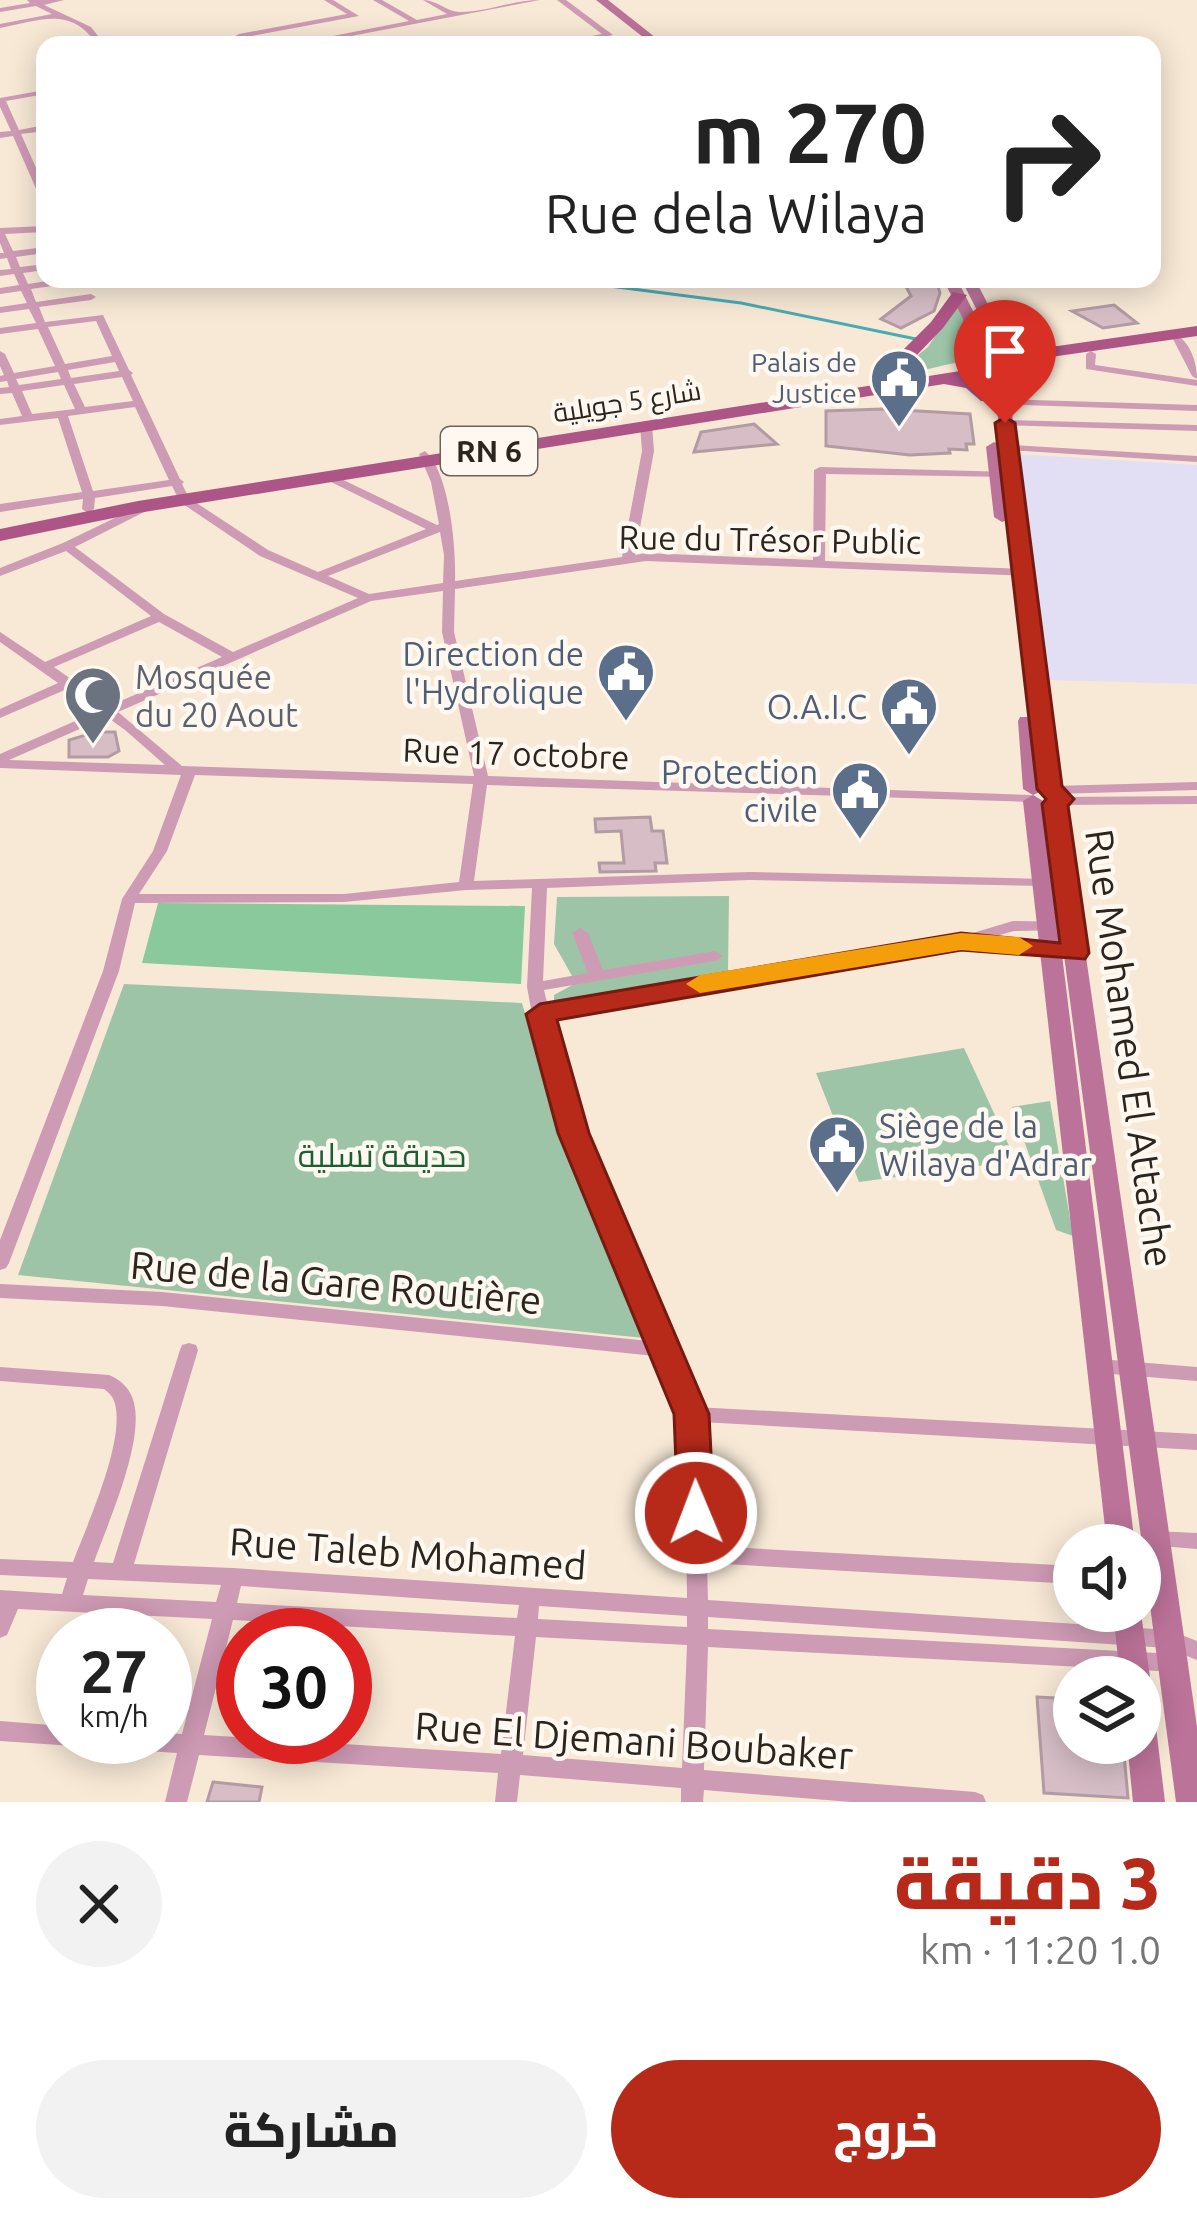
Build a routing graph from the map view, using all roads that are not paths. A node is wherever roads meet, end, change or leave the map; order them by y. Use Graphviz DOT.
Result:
graph roads {
  1 [pos="60,0"];
  2 [pos="353,0"];
  3 [pos="377,0"];
  4 [pos="427,0"];
  5 [pos="484,0"];
  6 [pos="536,0"];
  7 [pos="561,0"];
  8 [pos="590,0"];
  9 [pos="601,0"];
  10 [pos="33,2"];
  11 [pos="331,2"];
  12 [pos="498,7"];
  13 [pos="0,10"];
  14 [pos="455,15"];
  15 [pos="56,16"];
  16 [pos="355,16"];
  17 [pos="416,22"];
  18 [pos="398,25"];
  19 [pos="0,26"];
  20 [pos="378,29"];
  21 [pos="94,36"];
  22 [pos="245,36"];
  23 [pos="341,36"];
  24 [pos="400,36"];
  25 [pos="604,36"];
  26 [pos="635,36"];
  27 [pos="648,36"];
  28 [pos="0,82"];
  29 [pos="36,94"];
  30 [pos="19,97"];
  31 [pos="0,100"];
  32 [pos="36,130"];
  33 [pos="15,133"];
  34 [pos="0,135"];
  35 [pos="36,178"];
  36 [pos="36,230"];
  37 [pos="0,232"];
  38 [pos="36,251"];
  39 [pos="5,256"];
  40 [pos="36,268"];
  41 [pos="18,271"];
  42 [pos="0,273"];
  43 [pos="36,286"];
  44 [pos="26,287"];
  45 [pos="86,288"];
  46 [pos="962,288"];
  47 [pos="963,288"];
  48 [pos="963,288"];
  49 [pos="0,291"];
  50 [pos="91,297"];
  51 [pos="34,305"];
  52 [pos="0,310"];
  53 [pos="99,317"];
  54 [pos="43,325"];
  55 [pos="0,331"];
  56 [pos="1197,333"];
  57 [pos="1178,339"];
  58 [pos="0,354"];
  59 [pos="1090,354"];
  60 [pos="119,358"];
  61 [pos="992,364"];
  62 [pos="62,367"];
  63 [pos="128,373"];
  64 [pos="1126,375"];
  65 [pos="4,377"];
  66 [pos="934,379"];
  67 [pos="1197,380"];
  68 [pos="69,382"];
  69 [pos="881,382"];
  70 [pos="14,389"];
  71 [pos="0,391"];
  72 [pos="994,399"];
  73 [pos="141,403"];
  74 [pos="1127,404"];
  75 [pos="1197,408"];
  76 [pos="81,411"];
  77 [pos="707,412"];
  78 [pos="62,413"];
  79 [pos="28,418"];
  80 [pos="0,422"];
  81 [pos="1005,423"];
  82 [pos="646,424"];
  83 [pos="1197,428"];
  84 [pos="1001,447"];
  85 [pos="428,458"];
  86 [pos="1197,459"];
  87 [pos="1004,474"];
  88 [pos="329,477"];
  89 [pos="181,492"];
  90 [pos="89,502"];
  91 [pos="150,505"];
  92 [pos="0,508"];
  93 [pos="440,527"];
  94 [pos="0,532"];
  95 [pos="67,547"];
  96 [pos="628,558"];
  97 [pos="819,565"];
  98 [pos="0,572"];
  99 [pos="1017,573"];
  100 [pos="321,575"];
  101 [pos="446,590"];
  102 [pos="368,598"];
  103 [pos="160,617"];
  104 [pos="0,636"];
  105 [pos="232,657"];
  106 [pos="46,666"];
  107 [pos="69,683"];
  108 [pos="108,713"];
  109 [pos="0,714"];
  110 [pos="0,762"];
  111 [pos="184,771"];
  112 [pos="481,778"];
  113 [pos="1197,786"];
  114 [pos="1045,796"];
  115 [pos="1197,800"];
  116 [pos="1048,840"];
  117 [pos="1042,882"];
  118 [pos="540,885"];
  119 [pos="466,886"];
  120 [pos="129,899"];
  121 [pos="1060,924"];
  122 [pos="580,933"];
  123 [pos="961,941"];
  124 [pos="1063,952"];
  125 [pos="716,956"];
  126 [pos="597,976"];
  127 [pos="535,987"];
  128 [pos="540,1014"];
  129 [pos="0,1263"];
  130 [pos="0,1291"];
  131 [pos="189,1350"];
  132 [pos="665,1350"];
  133 [pos="1099,1366"];
  134 [pos="1132,1369"];
  135 [pos="0,1374"];
  136 [pos="1197,1374"];
  137 [pos="692,1414"];
  138 [pos="1106,1436"];
  139 [pos="1142,1439"];
  140 [pos="1197,1442"];
  141 [pos="1118,1524"];
  142 [pos="1154,1524"];
  143 [pos="1161,1539"];
  144 [pos="1197,1541"];
  145 [pos="697,1554"];
  146 [pos="1161,1559"];
  147 [pos="0,1567"];
  148 [pos="78,1571"];
  149 [pos="121,1573"];
  150 [pos="1053,1574"];
  151 [pos="233,1577"];
  152 [pos="530,1597"];
  153 [pos="6,1599"];
  154 [pos="70,1603"];
  155 [pos="225,1608"];
  156 [pos="698,1608"];
  157 [pos="216,1610"];
  158 [pos="372,1619"];
  159 [pos="526,1628"];
  160 [pos="0,1629"];
  161 [pos="698,1638"];
  162 [pos="216,1642"];
  163 [pos="1132,1647"];
  164 [pos="1184,1652"];
  165 [pos="0,1731"];
  166 [pos="36,1734"];
  167 [pos="192,1739"];
  168 [pos="192,1747"];
  169 [pos="186,1764"];
  170 [pos="509,1764"];
  171 [pos="1145,1764"];
  172 [pos="1192,1784"];
  173 [pos="692,1792"];
  174 [pos="176,1802"];
  175 [pos="506,1802"];
  176 [pos="975,1802"];
  177 [pos="1149,1802"];
  1 -- 10 [label="street"];
  2 -- 11 [label="street"];
  3 -- 17 [label="street"];
  4 -- 14 [label="street"];
  5 -- 12 [label="street"];
  6 -- 12 [label="street"];
  7 -- 25 [label="street"];
  8 -- 26 [label="street"];
  9 -- 27 [label="street"];
  10 -- 13 [label="street"];
  10 -- 15 [label="street"];
  11 -- 16 [label="street"];
  12 -- 14 [label="street"];
  14 -- 17 [label="street"];
  15 -- 19 [label="street"];
  15 -- 21 [label="street"];
  16 -- 20 [label="street"];
  16 -- 22 [label="street"];
  17 -- 18 [label="street"];
  18 -- 20 [label="street"];
  18 -- 24 [label="street"];
  20 -- 23 [label="street"];
  28 -- 30 [label="street"];
  29 -- 30 [label="street"];
  30 -- 31 [label="street"];
  31 -- 33 [label="street"];
  32 -- 33 [label="street"];
  33 -- 34 [label="street"];
  33 -- 35 [label="street"];
  36 -- 37 [label="street"];
  37 -- 39 [label="street"];
  38 -- 39 [label="street"];
  39 -- 41 [label="street"];
  40 -- 41 [label="street"];
  41 -- 42 [label="street"];
  41 -- 44 [label="street"];
  43 -- 44 [label="street"];
  44 -- 49 [label="street"];
  44 -- 51 [label="street"];
  45 -- 50 [label="street"];
  46 -- 69 [label="main road"];
  47 -- 61 [label="street"];
  48 -- 61 [label="street"];
  50 -- 51 [label="street"];
  50 -- 53 [label="street"];
  51 -- 52 [label="street"];
  51 -- 54 [label="street"];
  53 -- 54 [label="street"];
  53 -- 60 [label="street"];
  54 -- 55 [label="street"];
  54 -- 62 [label="street"];
  56 -- 57 [label="main road, RN 6"];
  56 -- 61 [label="main road, RN 6"];
  57 -- 59 [label="main road, RN 6"];
  57 -- 67 [label="street"];
  58 -- 65 [label="street"];
  59 -- 61 [label="main road, RN 6"];
  59 -- 64 [label="street"];
  60 -- 62 [label="street"];
  60 -- 63 [label="street"];
  61 -- 66 [label="main road, شارع 5 جويلية / RN 6"];
  61 -- 69 [label="main road, شارع 5 جويلية / RN 6"];
  61 -- 72 [label="street, Rue Mohamed El Attache"];
  62 -- 65 [label="street"];
  62 -- 68 [label="street"];
  63 -- 68 [label="street"];
  63 -- 73 [label="street"];
  64 -- 67 [label="street"];
  64 -- 74 [label="street"];
  65 -- 70 [label="street"];
  66 -- 72 [label="main road"];
  66 -- 77 [label="main road, شارع 5 جويلية / RN 6"];
  68 -- 70 [label="street"];
  68 -- 76 [label="street"];
  69 -- 77 [label="main road, شارع 5 جويلية / RN 6"];
  70 -- 71 [label="street"];
  70 -- 79 [label="street"];
  72 -- 74 [label="street"];
  72 -- 81 [label="street, Rue Mohamed El Attache"];
  72 -- 84 [label="street, Rue Mohamed El Attache"];
  73 -- 76 [label="street"];
  73 -- 89 [label="street"];
  74 -- 75 [label="street"];
  76 -- 78 [label="street"];
  77 -- 82 [label="main road, شارع 5 جويلية / RN 6"];
  77 -- 85 [label="main road, شارع 5 جويلية / RN 6"];
  78 -- 79 [label="street"];
  78 -- 90 [label="street"];
  79 -- 80 [label="street"];
  81 -- 83 [label="street"];
  81 -- 84 [label="street, Rue Mohamed El Attache"];
  82 -- 85 [label="main road, شارع 5 جويلية / RN 6"];
  82 -- 96 [label="street"];
  84 -- 86 [label="street"];
  84 -- 87 [label="street, Rue Mohamed El Attache"];
  85 -- 88 [label="main road, شارع 5 جويلية / RN 6"];
  85 -- 89 [label="main road, شارع 5 جويلية / RN 6"];
  85 -- 93 [label="street"];
  87 -- 97 [label="street"];
  87 -- 99 [label="street, Rue Mohamed El Attache"];
  88 -- 89 [label="main road, شارع 5 جويلية / RN 6"];
  88 -- 93 [label="street"];
  89 -- 90 [label="main road, شارع 5 جويلية / RN 6"];
  89 -- 91 [label="main road, شارع 5 جويلية / RN 6"];
  89 -- 100 [label="street"];
  90 -- 92 [label="street"];
  90 -- 94 [label="main road, شارع 5 جويلية / RN 6"];
  91 -- 94 [label="main road, شارع 5 جويلية / RN 6"];
  91 -- 95 [label="street"];
  93 -- 100 [label="street"];
  93 -- 101 [label="street"];
  95 -- 98 [label="street"];
  95 -- 103 [label="street"];
  96 -- 97 [label="street, Rue du Trésor Public"];
  96 -- 101 [label="street, Rue du Trésor Public"];
  97 -- 99 [label="street, Rue du Trésor Public"];
  99 -- 114 [label="street, Rue Mohamed El Attache"];
  100 -- 102 [label="street"];
  101 -- 102 [label="street, Rue du Trésor Public"];
  101 -- 112 [label="street"];
  102 -- 105 [label="street"];
  103 -- 105 [label="street"];
  103 -- 106 [label="street"];
  104 -- 106 [label="street"];
  105 -- 108 [label="street"];
  106 -- 107 [label="street"];
  107 -- 108 [label="street"];
  107 -- 109 [label="street"];
  108 -- 110 [label="street"];
  108 -- 111 [label="street"];
  110 -- 111 [label="street, Rue 17 octobre"];
  111 -- 112 [label="street, Rue 17 octobre"];
  111 -- 120 [label="street"];
  112 -- 114 [label="street, Rue 17 octobre"];
  112 -- 119 [label="street"];
  113 -- 114 [label="street"];
  114 -- 115 [label="street"];
  114 -- 116 [label="street, Rue Mohamed El Attache"];
  116 -- 117 [label="street, Rue Mohamed El Attache"];
  116 -- 121 [label="street, Rue Mohamed El Attache"];
  117 -- 118 [label="street"];
  117 -- 121 [label="street, Rue Mohamed El Attache"];
  118 -- 119 [label="street"];
  118 -- 127 [label="street"];
  119 -- 120 [label="street"];
  120 -- 129 [label="street"];
  121 -- 123 [label="street"];
  121 -- 124 [label="street, Rue Mohamed El Attache"];
  122 -- 126 [label="street"];
  123 -- 124 [label="street"];
  123 -- 128 [label="street"];
  124 -- 133 [label="street, Rue Mohamed El Attache"];
  124 -- 134 [label="street, Rue Mohamed El Attache"];
  125 -- 126 [label="street"];
  126 -- 127 [label="street"];
  127 -- 128 [label="street"];
  128 -- 132 [label="street"];
  130 -- 132 [label="street, Rue de la Gare Routière"];
  131 -- 149 [label="street"];
  132 -- 137 [label="street"];
  133 -- 134 [label="street"];
  133 -- 138 [label="street, Rue Mohamed El Attache"];
  134 -- 136 [label="street"];
  134 -- 139 [label="street, Rue Mohamed El Attache"];
  135 -- 148 [label="street"];
  137 -- 138 [label="street"];
  137 -- 145 [label="street"];
  138 -- 139 [label="street"];
  138 -- 141 [label="street, Rue Mohamed El Attache"];
  139 -- 140 [label="street"];
  139 -- 142 [label="street, Rue Mohamed El Attache"];
  143 -- 144 [label="street"];
  145 -- 150 [label="street"];
  145 -- 156 [label="street"];
  146 -- 164 [label="street, Rue Mohamed El Attache"];
  147 -- 148 [label="street, Rue Taleb Mohamed"];
  148 -- 149 [label="street, Rue Taleb Mohamed"];
  148 -- 154 [label="street"];
  149 -- 151 [label="street, Rue Taleb Mohamed"];
  151 -- 152 [label="street, Rue Taleb Mohamed"];
  151 -- 155 [label="street"];
  152 -- 156 [label="street, Rue Taleb Mohamed"];
  152 -- 159 [label="street"];
  153 -- 154 [label="street, Rue Taleb Mohamed"];
  153 -- 160 [label="street"];
  154 -- 157 [label="street, Rue Taleb Mohamed"];
  156 -- 161 [label="street"];
  156 -- 163 [label="street, Rue Taleb Mohamed"];
  158 -- 159 [label="street, Rue Taleb Mohamed"];
  159 -- 161 [label="street, Rue Taleb Mohamed"];
  159 -- 170 [label="street"];
  161 -- 163 [label="street, Rue Taleb Mohamed"];
  161 -- 173 [label="street"];
  162 -- 167 [label="street"];
  163 -- 164 [label="street, Rue Taleb Mohamed"];
  164 -- 172 [label="street, Rue Mohamed El Attache"];
  165 -- 166 [label="street"];
  168 -- 170 [label="street, Rue El Djemani Boubaker"];
  169 -- 174 [label="street"];
  170 -- 173 [label="street, Rue El Djemani Boubaker"];
  170 -- 175 [label="street"];
  171 -- 177 [label="street"];
  173 -- 176 [label="street, Rue El Djemani Boubaker"];
}
